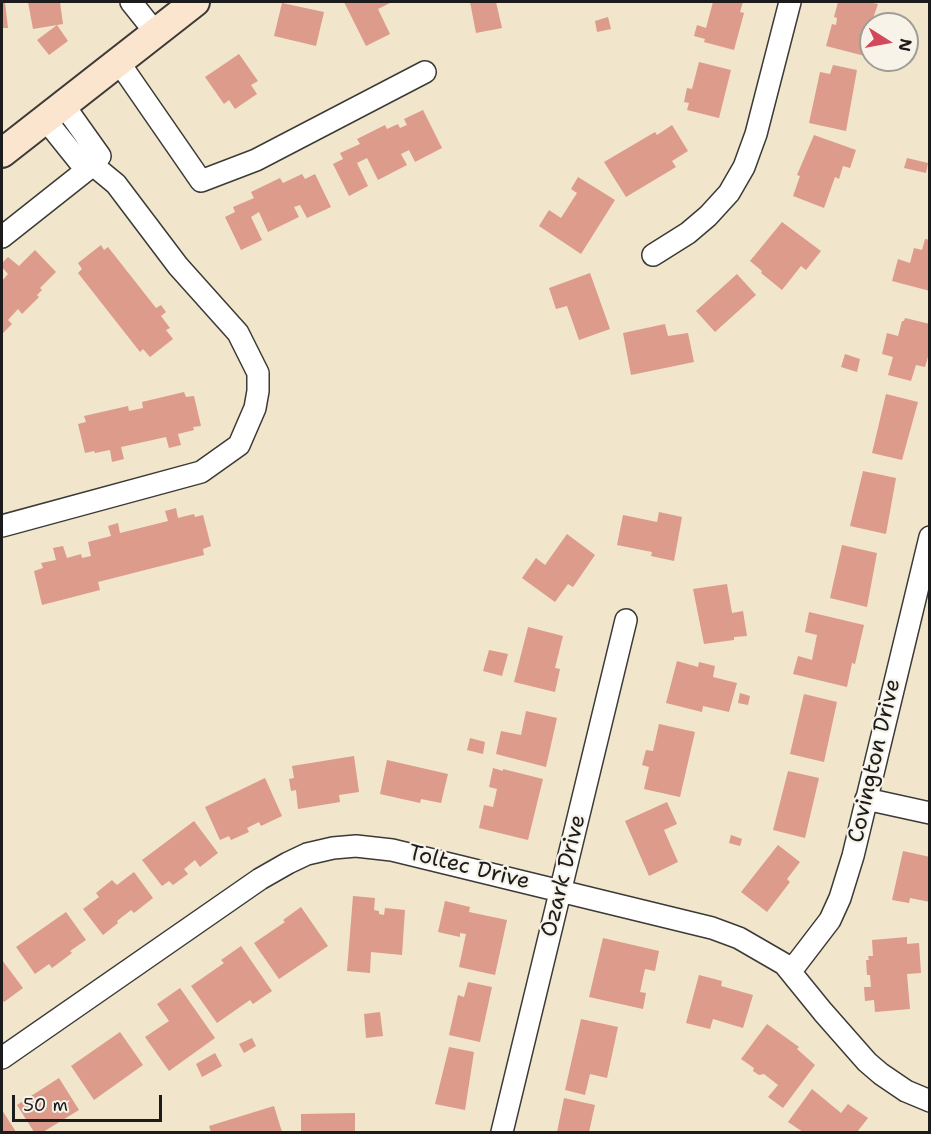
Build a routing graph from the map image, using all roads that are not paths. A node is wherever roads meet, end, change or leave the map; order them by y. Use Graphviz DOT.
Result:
graph roads {
  1 [pos="131,2"];
  2 [pos="195,2"];
  3 [pos="790,2"];
  4 [pos="155,32"];
  5 [pos="118,61"];
  6 [pos="425,72"];
  7 [pos="54,112"];
  8 [pos="2,153"];
  9 [pos="93,164"];
  10 [pos="2,237"];
  11 [pos="653,255"];
  12 [pos="2,526"];
  13 [pos="930,537"];
  14 [pos="626,620"];
  15 [pos="866,799"];
  16 [pos="930,813"];
  17 [pos="561,890"];
  18 [pos="791,971"];
  19 [pos="2,1058"];
  20 [pos="930,1101"];
  21 [pos="502,1132"];
  1 -- 4 [label="street"];
  2 -- 4 [label="street"];
  3 -- 11 [label="street"];
  4 -- 5 [label="street"];
  5 -- 6 [label="street"];
  5 -- 7 [label="street"];
  7 -- 8 [label="street"];
  7 -- 9 [label="street"];
  9 -- 10 [label="street"];
  9 -- 12 [label="street"];
  13 -- 15 [label="street, Covington Drive"];
  14 -- 17 [label="street, Ozark Drive"];
  15 -- 16 [label="street"];
  15 -- 18 [label="street, Covington Drive"];
  17 -- 18 [label="street, Toltec Drive"];
  17 -- 19 [label="street, Toltec Drive"];
  17 -- 21 [label="street, Ozark Drive"];
  18 -- 20 [label="street, Toltec Drive"];
}
